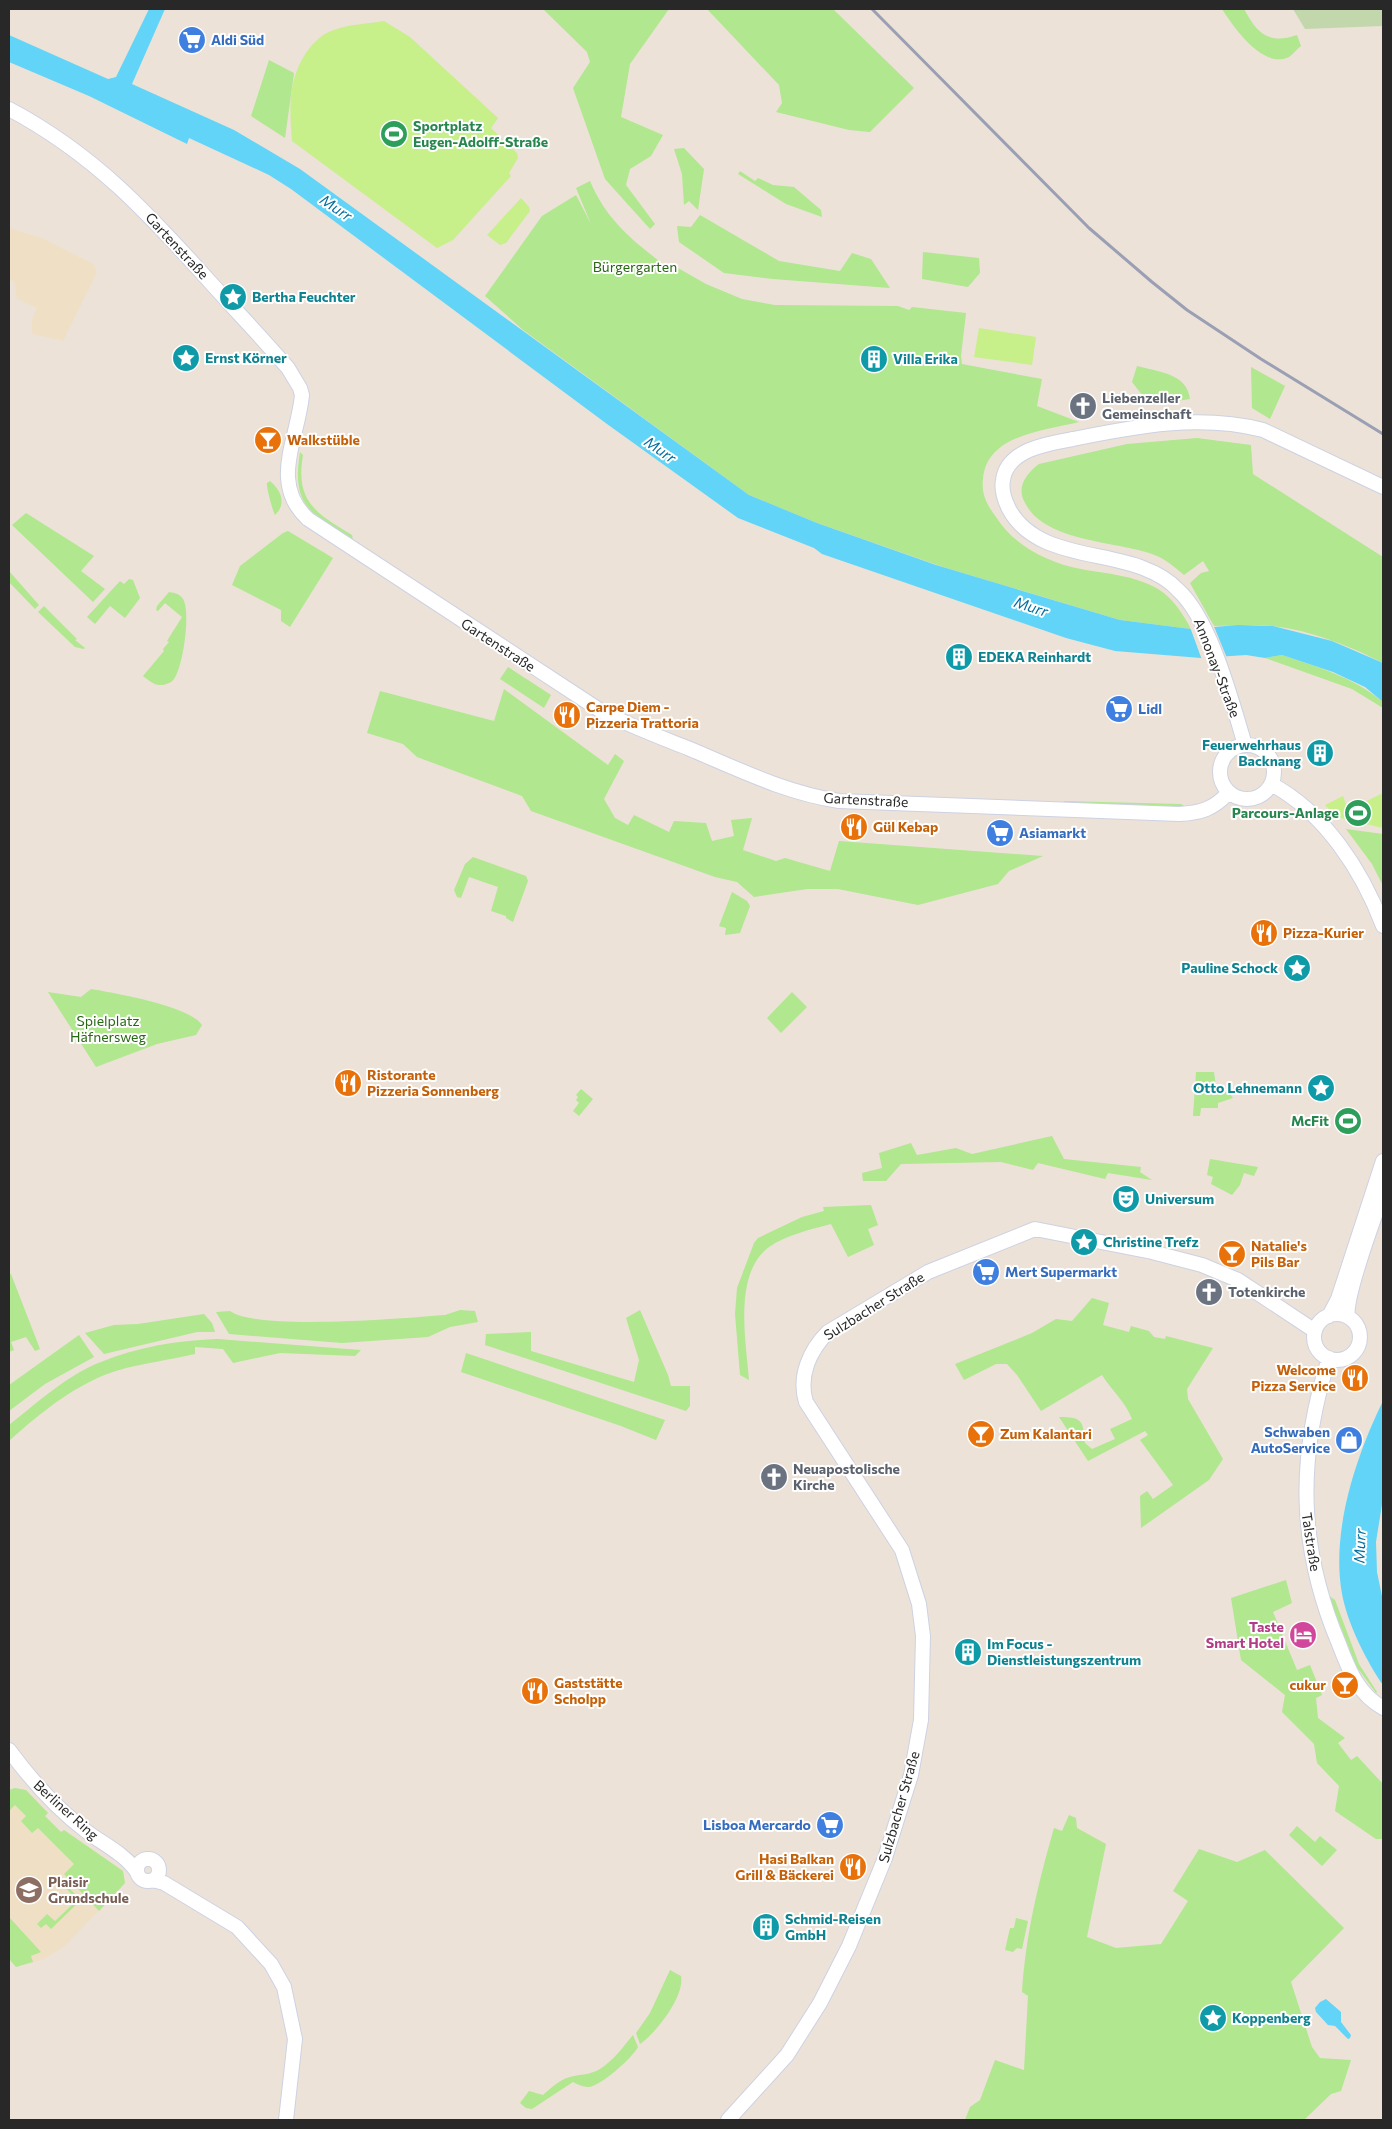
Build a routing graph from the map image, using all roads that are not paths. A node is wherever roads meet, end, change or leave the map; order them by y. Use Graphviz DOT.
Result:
graph roads {
  1 [pos="9,109"];
  2 [pos="1383,487"];
  3 [pos="1245,744"];
  4 [pos="1271,784"];
  5 [pos="1228,793"];
  6 [pos="1383,926"];
  7 [pos="1383,1161"];
  8 [pos="1383,1193"];
  9 [pos="1329,1316"];
  10 [pos="1348,1317"];
  11 [pos="1315,1331"];
  12 [pos="1329,1358"];
  13 [pos="1383,1708"];
  14 [pos="9,1750"];
  15 [pos="286,2120"];
  16 [pos="728,2120"];
  1 -- 5 [label="street, Gartenstraße"];
  2 -- 3 [label="street, Annonay-Straße"];
  3 -- 4 [label="street"];
  3 -- 5 [label="street"];
  4 -- 5 [label="street"];
  4 -- 6 [label="street"];
  7 -- 9 [label="street"];
  8 -- 10 [label="street"];
  9 -- 10 [label="street"];
  9 -- 11 [label="street"];
  10 -- 12 [label="street"];
  11 -- 12 [label="street"];
  11 -- 16 [label="street, Sulzbacher Straße"];
  12 -- 13 [label="street, Talstraße"];
  14 -- 15 [label="street, Berliner Ring"];
}
